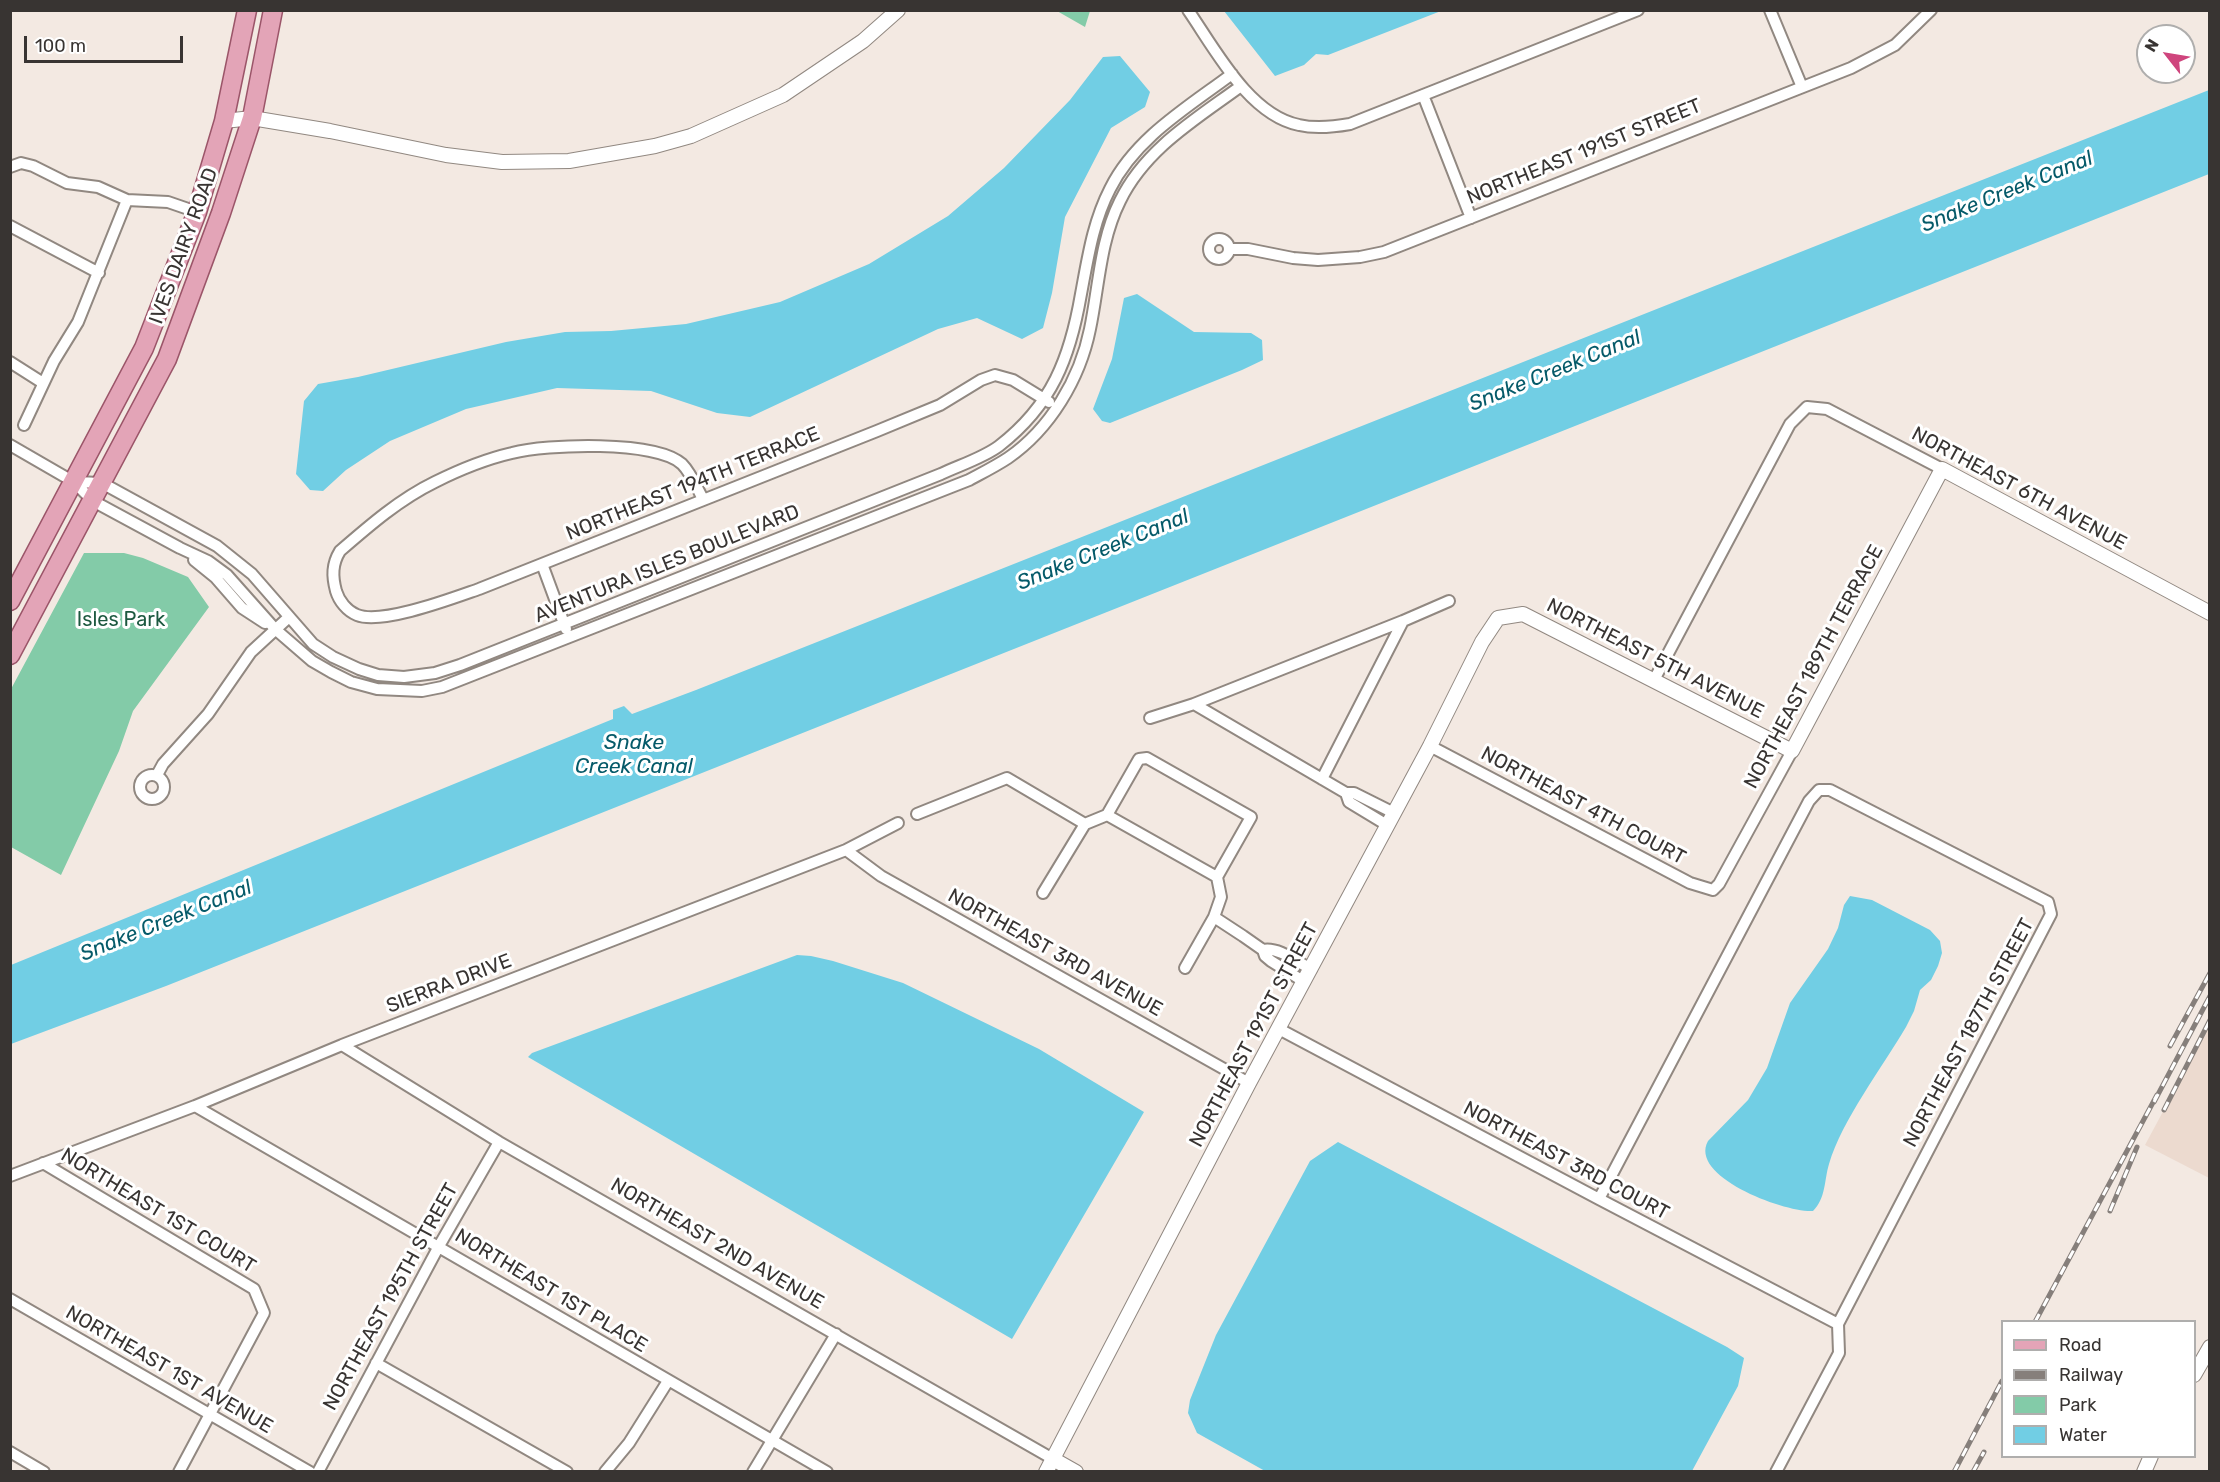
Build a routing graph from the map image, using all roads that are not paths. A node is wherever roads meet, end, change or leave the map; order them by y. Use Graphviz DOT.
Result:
graph roads {
  1 [pos="247,10"];
  2 [pos="273,10"];
  3 [pos="898,10"];
  4 [pos="1188,10"];
  5 [pos="1638,10"];
  6 [pos="1770,10"];
  7 [pos="1931,10"];
  8 [pos="1232,74"];
  9 [pos="1241,86"];
  10 [pos="1802,87"];
  11 [pos="1423,95"];
  12 [pos="252,118"];
  13 [pos="224,121"];
  14 [pos="10,167"];
  15 [pos="128,201"];
  16 [pos="197,212"];
  17 [pos="1471,218"];
  18 [pos="10,226"];
  19 [pos="1229,249"];
  20 [pos="99,273"];
  21 [pos="10,362"];
  22 [pos="44,383"];
  23 [pos="1043,398"];
  24 [pos="1057,407"];
  25 [pos="24,424"];
  26 [pos="11,446"];
  27 [pos="1942,469"];
  28 [pos="74,482"];
  29 [pos="102,483"];
  30 [pos="703,499"];
  31 [pos="93,501"];
  32 [pos="542,564"];
  33 [pos="10,601"];
  34 [pos="1449,601"];
  35 [pos="2210,614"];
  36 [pos="289,617"];
  37 [pos="1498,618"];
  38 [pos="1403,621"];
  39 [pos="564,624"];
  40 [pos="275,629"];
  41 [pos="569,637"];
  42 [pos="10,655"];
  43 [pos="1654,680"];
  44 [pos="1194,704"];
  45 [pos="1150,718"];
  46 [pos="1430,746"];
  47 [pos="1792,751"];
  48 [pos="157,776"];
  49 [pos="1322,779"];
  50 [pos="917,814"];
  51 [pos="1107,815"];
  52 [pos="1390,819"];
  53 [pos="898,823"];
  54 [pos="1084,824"];
  55 [pos="846,850"];
  56 [pos="1217,877"];
  57 [pos="1719,884"];
  58 [pos="1043,893"];
  59 [pos="1214,917"];
  60 [pos="1263,950"];
  61 [pos="1185,968"];
  62 [pos="1311,969"];
  63 [pos="1303,981"];
  64 [pos="1279,1029"];
  65 [pos="342,1045"];
  66 [pos="1250,1083"];
  67 [pos="195,1106"];
  68 [pos="499,1142"];
  69 [pos="43,1163"];
  70 [pos="10,1176"];
  71 [pos="1599,1199"];
  72 [pos="439,1246"];
  73 [pos="10,1299"];
  74 [pos="1838,1324"];
  75 [pos="836,1334"];
  76 [pos="2210,1347"];
  77 [pos="376,1363"];
  78 [pos="2196,1372"];
  79 [pos="668,1381"];
  80 [pos="211,1415"];
  81 [pos="773,1441"];
  82 [pos="10,1452"];
  83 [pos="2150,1458"];
  84 [pos="1050,1465"];
  85 [pos="44,1472"];
  86 [pos="179,1472"];
  87 [pos="310,1472"];
  88 [pos="318,1472"];
  89 [pos="567,1472"];
  90 [pos="605,1472"];
  91 [pos="753,1472"];
  92 [pos="827,1472"];
  93 [pos="1076,1472"];
  94 [pos="1776,1472"];
  95 [pos="2144,1472"];
  1 -- 13 [label="main road, IVES DAIRY ROAD"];
  2 -- 12 [label="main road, IVES DAIRY ROAD"];
  3 -- 12 [label="street"];
  4 -- 8 [label="street"];
  5 -- 11 [label="street"];
  6 -- 10 [label="street"];
  7 -- 10 [label="street, NORTHEAST 191ST STREET"];
  8 -- 9 [label="street"];
  8 -- 23 [label="street, AVENTURA ISLES BOULEVARD"];
  9 -- 11 [label="street"];
  9 -- 24 [label="street, AVENTURA ISLES BOULEVARD"];
  10 -- 17 [label="street, NORTHEAST 191ST STREET"];
  11 -- 17 [label="street"];
  12 -- 13 [label="street"];
  12 -- 29 [label="main road, IVES DAIRY ROAD"];
  13 -- 16 [label="main road, IVES DAIRY ROAD"];
  14 -- 15 [label="street"];
  15 -- 16 [label="street"];
  15 -- 20 [label="street"];
  16 -- 28 [label="main road, IVES DAIRY ROAD"];
  17 -- 19 [label="street, NORTHEAST 191ST STREET"];
  18 -- 20 [label="street"];
  20 -- 22 [label="street"];
  21 -- 22 [label="street"];
  22 -- 25 [label="street"];
  23 -- 24 [label="street, NORTHEAST 194TH TERRACE"];
  23 -- 30 [label="street, NORTHEAST 194TH TERRACE"];
  23 -- 39 [label="street, AVENTURA ISLES BOULEVARD"];
  24 -- 41 [label="street, AVENTURA ISLES BOULEVARD"];
  26 -- 28 [label="street"];
  27 -- 35 [label="street, NORTHEAST 6TH AVENUE"];
  27 -- 43 [label="street, NORTHEAST 6TH AVENUE"];
  27 -- 47 [label="street, NORTHEAST 189TH TERRACE"];
  28 -- 29 [label="street, AVENTURA ISLES BOULEVARD"];
  28 -- 31 [label="street, AVENTURA ISLES BOULEVARD"];
  28 -- 33 [label="main road, IVES DAIRY ROAD"];
  29 -- 31 [label="main road, IVES DAIRY ROAD"];
  29 -- 36 [label="street, AVENTURA ISLES BOULEVARD"];
  30 -- 32 [label="street, NORTHEAST 194TH TERRACE"];
  30 -- 32 [label="street, NORTHEAST 194TH TERRACE"];
  31 -- 40 [label="street, AVENTURA ISLES BOULEVARD"];
  31 -- 42 [label="main road, IVES DAIRY ROAD"];
  32 -- 39 [label="street"];
  34 -- 38 [label="street"];
  36 -- 39 [label="street, AVENTURA ISLES BOULEVARD"];
  36 -- 40 [label="street"];
  37 -- 43 [label="street, NORTHEAST 5TH AVENUE"];
  37 -- 46 [label="street, NORTHEAST 191ST STREET"];
  38 -- 44 [label="street"];
  38 -- 49 [label="street"];
  39 -- 41 [label="street"];
  40 -- 41 [label="street, AVENTURA ISLES BOULEVARD"];
  40 -- 48 [label="street"];
  43 -- 47 [label="street, NORTHEAST 5TH AVENUE"];
  44 -- 45 [label="street"];
  44 -- 49 [label="street"];
  46 -- 52 [label="street, NORTHEAST 191ST STREET"];
  46 -- 57 [label="street, NORTHEAST 4TH COURT"];
  47 -- 57 [label="street, NORTHEAST 189TH TERRACE"];
  49 -- 52 [label="street"];
  50 -- 54 [label="street"];
  51 -- 54 [label="street"];
  51 -- 56 [label="street"];
  51 -- 56 [label="street"];
  52 -- 62 [label="street, NORTHEAST 191ST STREET"];
  53 -- 55 [label="street, SIERRA DRIVE"];
  54 -- 58 [label="street"];
  55 -- 65 [label="street, SIERRA DRIVE"];
  55 -- 66 [label="street, NORTHEAST 3RD AVENUE"];
  56 -- 59 [label="street"];
  59 -- 60 [label="street"];
  59 -- 61 [label="street"];
  60 -- 62 [label="street"];
  60 -- 63 [label="street"];
  62 -- 63 [label="street, NORTHEAST 191ST STREET"];
  63 -- 64 [label="street, NORTHEAST 191ST STREET"];
  64 -- 66 [label="street, NORTHEAST 191ST STREET"];
  64 -- 71 [label="street, NORTHEAST 3RD COURT"];
  65 -- 67 [label="street, SIERRA DRIVE"];
  65 -- 68 [label="street, NORTHEAST 2ND AVENUE"];
  66 -- 84 [label="street, NORTHEAST 191ST STREET"];
  67 -- 69 [label="street, SIERRA DRIVE"];
  67 -- 72 [label="street, NORTHEAST 1ST PLACE"];
  68 -- 72 [label="street, NORTHEAST 195TH STREET"];
  68 -- 75 [label="street, NORTHEAST 2ND AVENUE"];
  69 -- 70 [label="street, SIERRA DRIVE"];
  69 -- 80 [label="street, NORTHEAST 1ST COURT"];
  71 -- 74 [label="street, NORTHEAST 3RD COURT"];
  71 -- 74 [label="street, NORTHEAST 187TH STREET"];
  72 -- 77 [label="street, NORTHEAST 195TH STREET"];
  72 -- 79 [label="street, NORTHEAST 1ST PLACE"];
  73 -- 80 [label="street, NORTHEAST 1ST AVENUE"];
  74 -- 94 [label="street, NORTHEAST 187TH STREET"];
  75 -- 81 [label="street"];
  75 -- 84 [label="street, NORTHEAST 2ND AVENUE"];
  76 -- 78 [label="street"];
  77 -- 88 [label="street, NORTHEAST 195TH STREET"];
  77 -- 89 [label="street"];
  79 -- 81 [label="street, NORTHEAST 1ST PLACE"];
  79 -- 90 [label="street"];
  80 -- 86 [label="street"];
  80 -- 87 [label="street, NORTHEAST 1ST AVENUE"];
  81 -- 91 [label="street"];
  81 -- 92 [label="street, NORTHEAST 1ST PLACE"];
  82 -- 85 [label="street"];
  83 -- 95 [label="street"];
  84 -- 93 [label="street, NORTHEAST 2ND AVENUE"];
}
